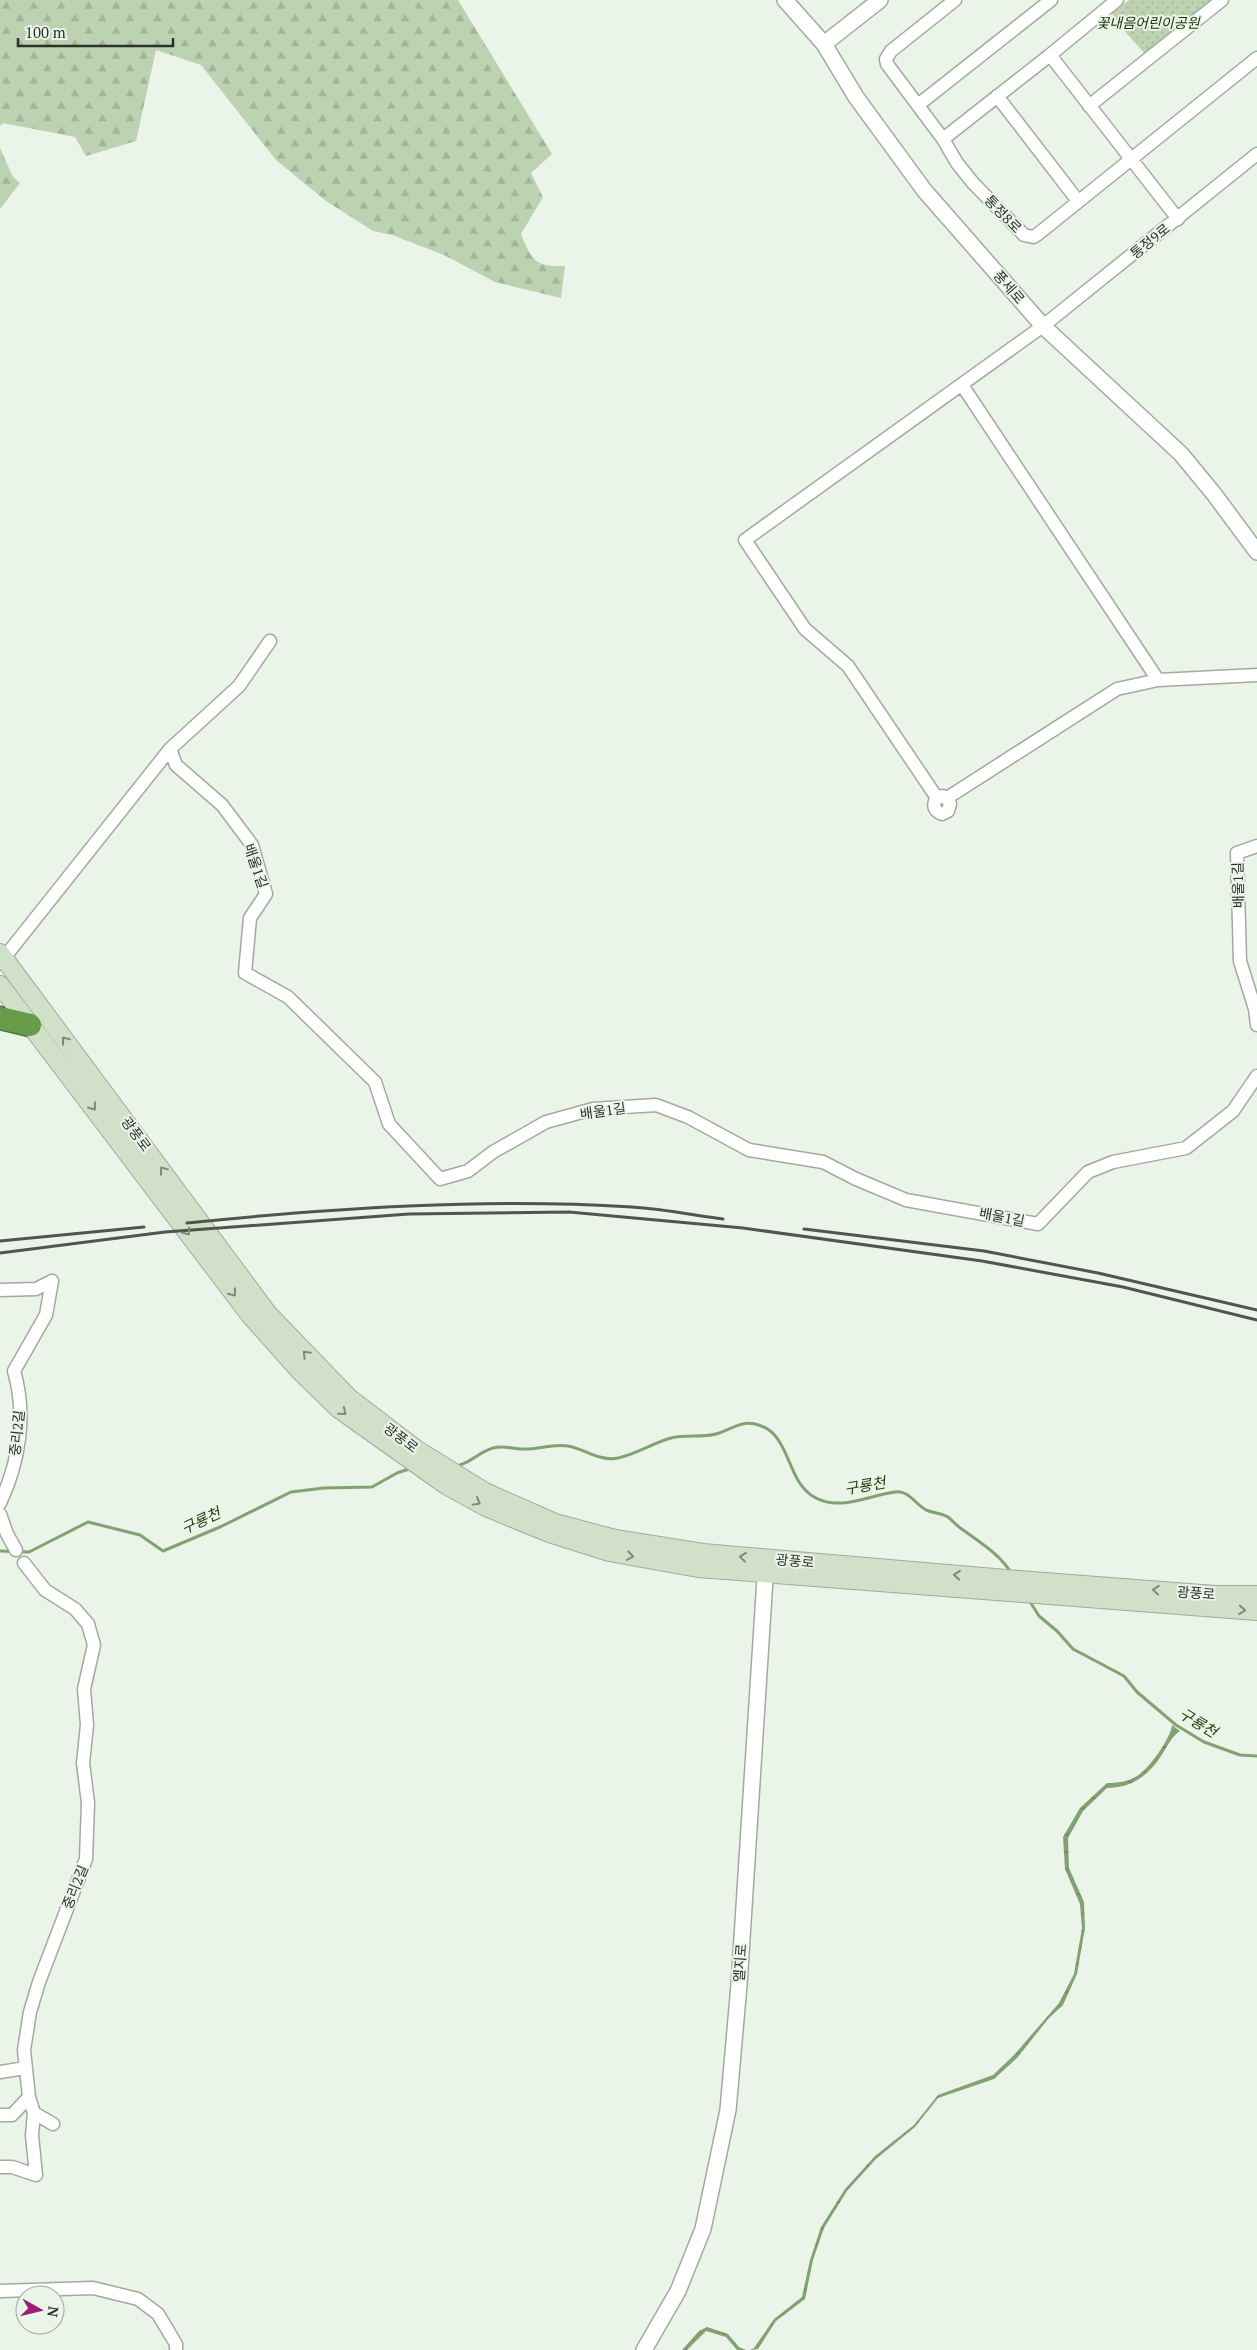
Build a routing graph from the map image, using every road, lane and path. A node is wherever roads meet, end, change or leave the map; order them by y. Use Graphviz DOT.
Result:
graph roads {
  1 [pos="785,0"];
  2 [pos="880,0"];
  3 [pos="955,0"];
  4 [pos="1051,0"];
  5 [pos="1117,0"];
  6 [pos="1222,0"];
  7 [pos="824,44"];
  8 [pos="1050,55"];
  9 [pos="1257,58"];
  10 [pos="996,96"];
  11 [pos="918,105"];
  12 [pos="1090,106"];
  13 [pos="943,139"];
  14 [pos="1257,154"];
  15 [pos="1131,159"];
  16 [pos="1078,201"];
  17 [pos="1178,219"];
  18 [pos="1043,326"];
  19 [pos="962,384"];
  20 [pos="1257,552"];
  21 [pos="270,641"];
  22 [pos="1257,675"];
  23 [pos="1158,680"];
  24 [pos="170,750"];
  25 [pos="1257,846"];
  26 [pos="2,958"];
  27 [pos="0,985"];
  28 [pos="0,1018"];
  29 [pos="30,1025"];
  30 [pos="1257,1025"];
  31 [pos="1257,1076"];
  32 [pos="0,1290"];
  33 [pos="0,1503"];
  34 [pos="0,1514"];
  35 [pos="16,1550"];
  36 [pos="24,1563"];
  37 [pos="766,1567"];
  38 [pos="1049,1588"];
  39 [pos="1257,1595"];
  40 [pos="1257,1611"];
  41 [pos="25,2068"];
  42 [pos="0,2072"];
  43 [pos="29,2098"];
  44 [pos="34,2113"];
  45 [pos="0,2116"];
  46 [pos="53,2124"];
  47 [pos="0,2166"];
  48 [pos="0,2291"];
  49 [pos="176,2350"];
  50 [pos="644,2350"];
  1 -- 7 [label="street, 풍세로"];
  2 -- 7 [label="street"];
  3 -- 11 [label="street, 통정8로"];
  4 -- 11 [label="street"];
  5 -- 8 [label="street"];
  6 -- 12 [label="street"];
  7 -- 18 [label="street, 풍세로"];
  8 -- 10 [label="street"];
  8 -- 12 [label="street"];
  9 -- 15 [label="street, 통정8로"];
  10 -- 13 [label="street"];
  10 -- 16 [label="street"];
  11 -- 13 [label="street, 통정8로"];
  12 -- 15 [label="street"];
  13 -- 16 [label="street, 통정8로"];
  14 -- 17 [label="street, 통정9로"];
  15 -- 16 [label="street, 통정8로"];
  15 -- 17 [label="street"];
  17 -- 18 [label="street, 통정9로"];
  18 -- 19 [label="street, 통정9로"];
  18 -- 20 [label="street, 풍세로"];
  19 -- 23 [label="street"];
  19 -- 23 [label="street, 통정9로"];
  21 -- 24 [label="street"];
  22 -- 23 [label="street"];
  24 -- 26 [label="street"];
  24 -- 31 [label="street, 배울1길"];
  25 -- 30 [label="street, 배울1길"];
  37 -- 26 [label="main road, 광풍로, one-way"];
  27 -- 29 [label="main road, 광풍로"];
  28 -- 29 [label="highway"];
  29 -- 37 [label="main road, 광풍로, one-way"];
  32 -- 33 [label="street, 중리2길"];
  34 -- 35 [label="street"];
  36 -- 41 [label="street, 중리2길"];
  37 -- 38 [label="main road, 광풍로"];
  37 -- 50 [label="street, 엘지로"];
  39 -- 38 [label="main road, 광풍로, one-way"];
  38 -- 40 [label="main road, 광풍로, one-way"];
  41 -- 42 [label="street"];
  41 -- 43 [label="street, 중리2길"];
  43 -- 44 [label="street, 중리2길"];
  43 -- 45 [label="street"];
  44 -- 46 [label="street"];
  44 -- 47 [label="street, 중리2길"];
  48 -- 49 [label="street"];
}
